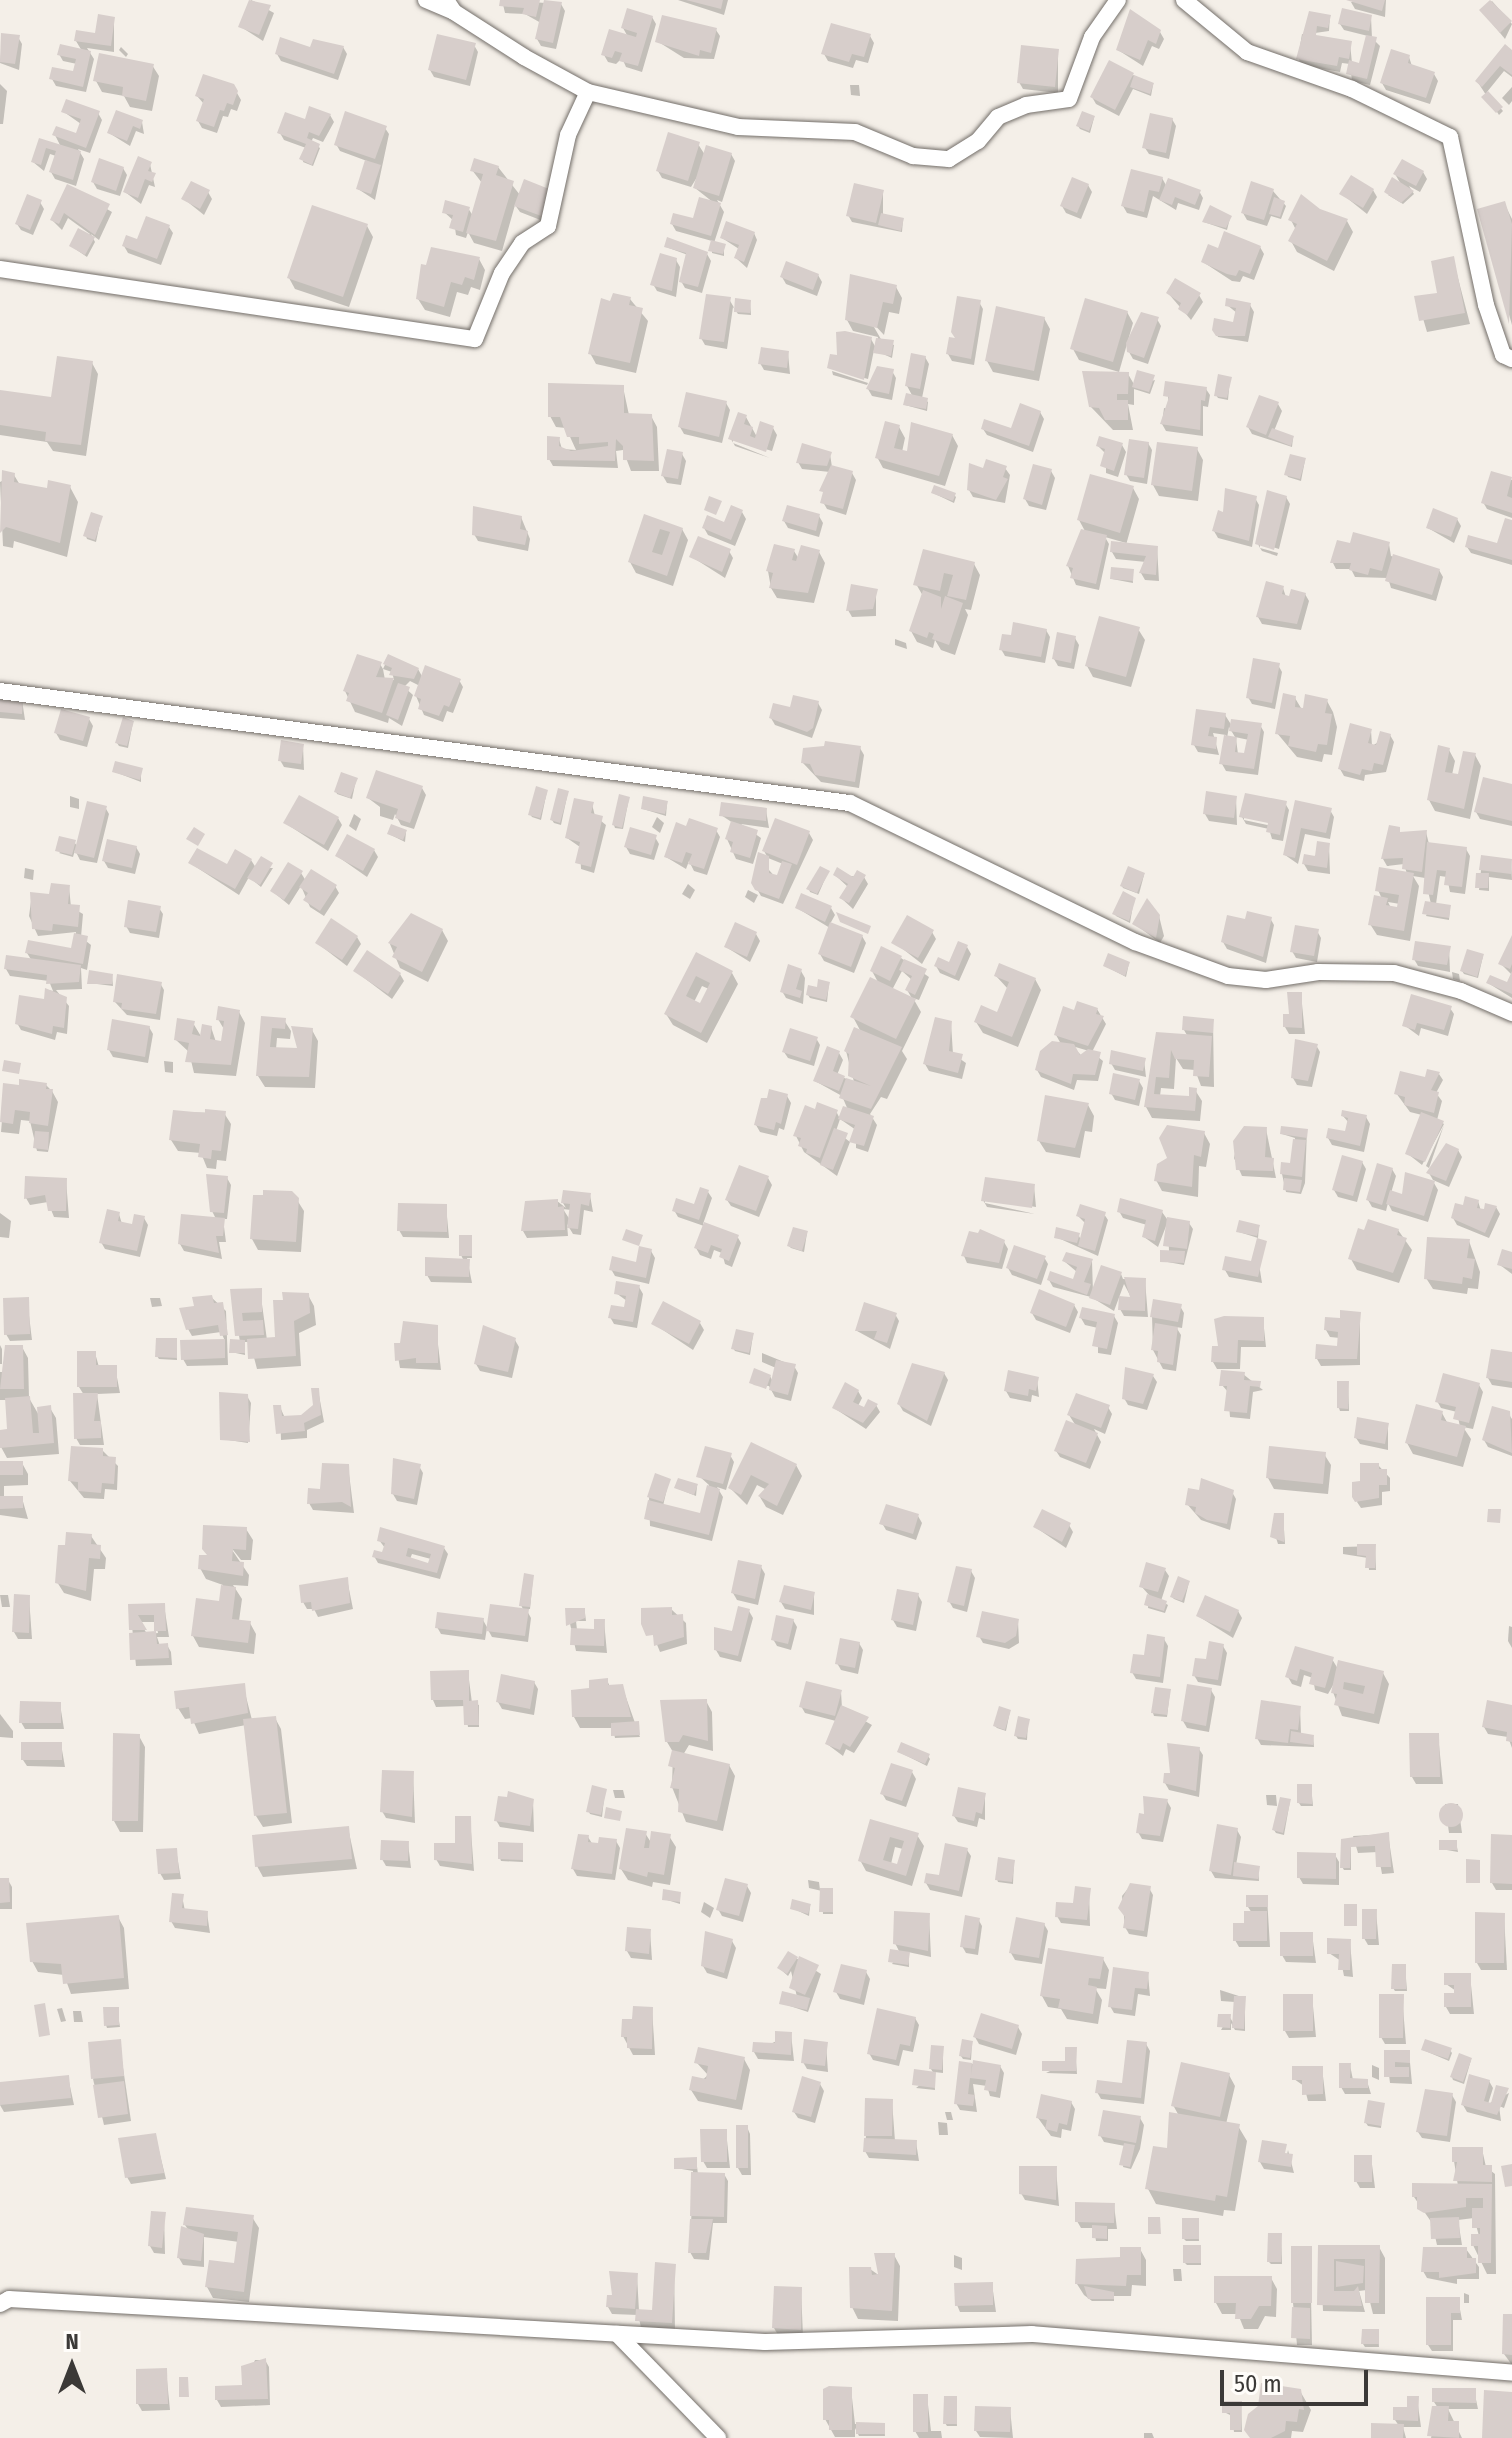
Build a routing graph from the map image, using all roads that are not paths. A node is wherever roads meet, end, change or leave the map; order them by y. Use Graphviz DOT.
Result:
graph roads {
  1 [pos="426,0"];
  2 [pos="1118,0"];
  3 [pos="1184,0"];
  4 [pos="450,6"];
  5 [pos="588,92"];
  6 [pos="0,269"];
  7 [pos="1512,359"];
  8 [pos="0,691"];
  9 [pos="1512,1013"];
  10 [pos="0,2304"];
  11 [pos="617,2334"];
  12 [pos="1512,2373"];
  13 [pos="718,2438"];
  1 -- 4 [label="street"];
  2 -- 5 [label="street"];
  3 -- 7 [label="street"];
  4 -- 5 [label="street"];
  5 -- 6 [label="street"];
  8 -- 9 [label="street"];
  10 -- 11 [label="street"];
  11 -- 12 [label="street"];
  11 -- 13 [label="street"];
}
